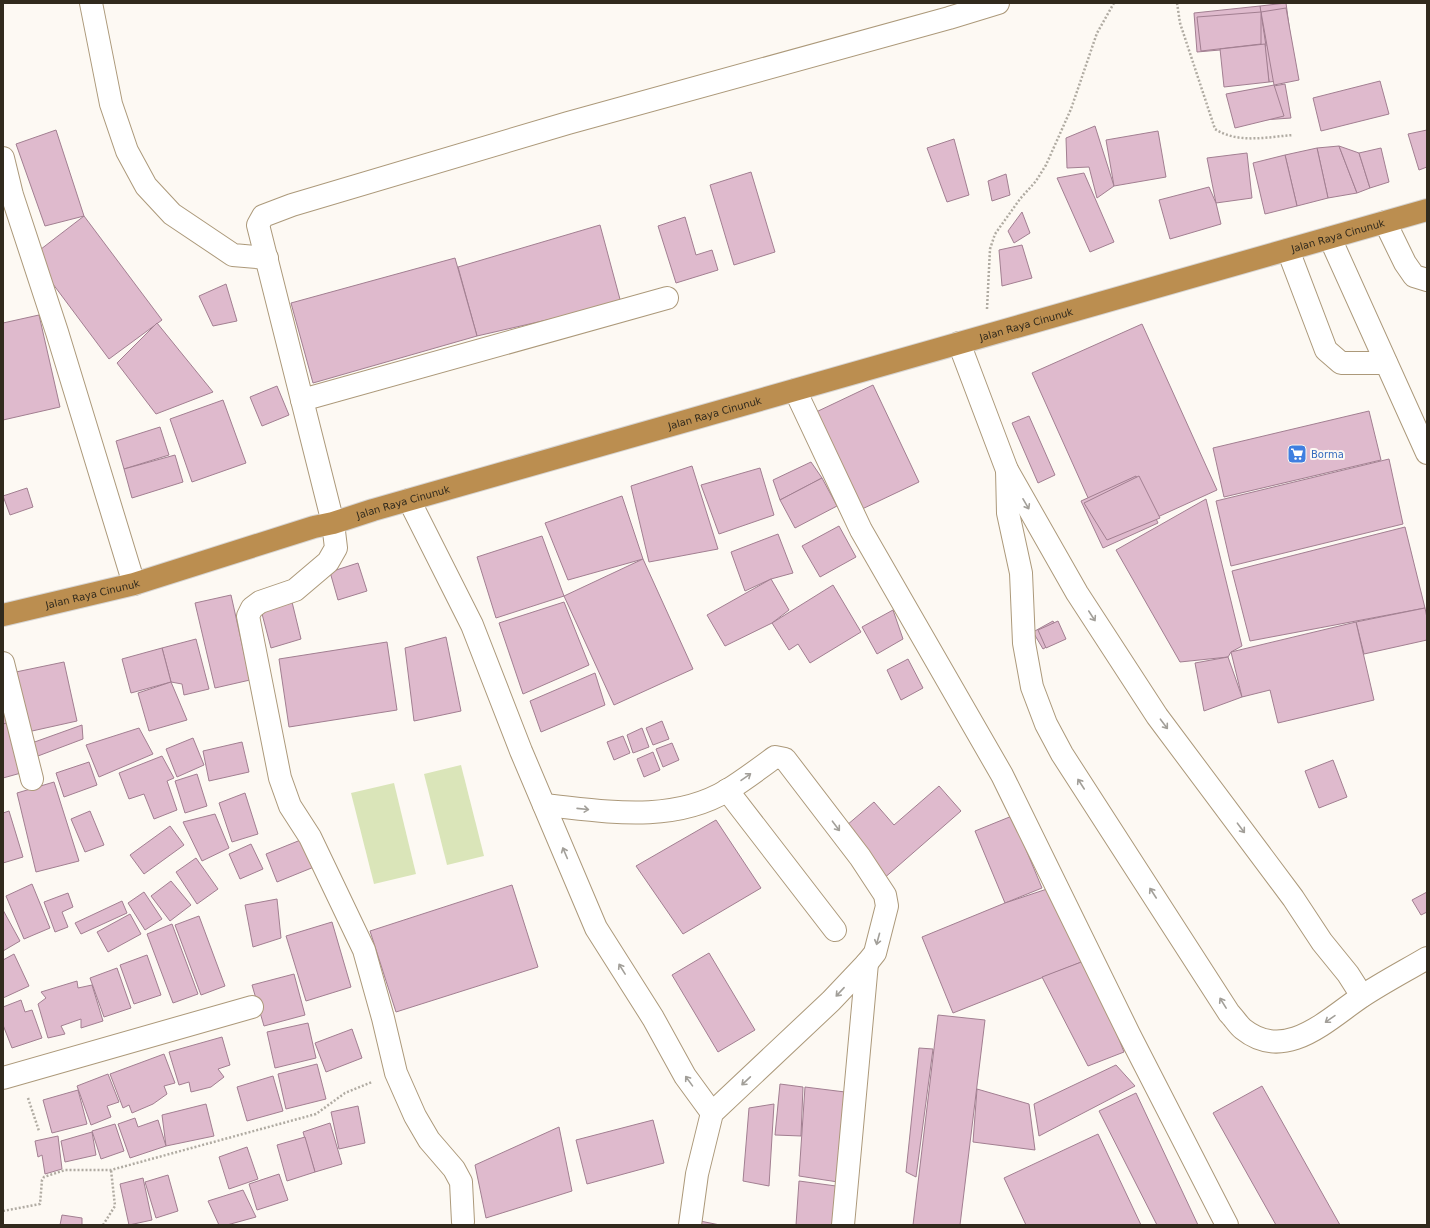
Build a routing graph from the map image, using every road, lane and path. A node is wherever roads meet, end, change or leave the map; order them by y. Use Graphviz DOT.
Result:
graph roads {
  1 [pos="91,3"];
  2 [pos="998,3"];
  3 [pos="1114,3"];
  4 [pos="1177,3"];
  5 [pos="1293,136"];
  6 [pos="3,158"];
  7 [pos="1427,210"];
  8 [pos="1385,222"];
  9 [pos="1330,238"];
  10 [pos="1288,250"];
  11 [pos="267,258"];
  12 [pos="1427,280"];
  13 [pos="667,298"];
  14 [pos="986,336"];
  15 [pos="959,343"];
  16 [pos="1386,363"];
  17 [pos="795,390"];
  18 [pos="302,400"];
  19 [pos="1427,453"];
  20 [pos="1007,470"];
  21 [pos="408,500"];
  22 [pos="323,525"];
  23 [pos="134,584"];
  24 [pos="3,615"];
  25 [pos="3,663"];
  26 [pos="32,779"];
  27 [pos="727,790"];
  28 [pos="544,805"];
  29 [pos="835,930"];
  30 [pos="1427,958"];
  31 [pos="867,964"];
  32 [pos="1362,996"];
  33 [pos="252,1007"];
  34 [pos="396,1073"];
  35 [pos="12,1075"];
  36 [pos="712,1113"];
  37 [pos="39,1131"];
  38 [pos="111,1170"];
  39 [pos="3,1211"];
  40 [pos="462,1222"];
  41 [pos="103,1225"];
  42 [pos="690,1225"];
  43 [pos="843,1225"];
  44 [pos="1226,1225"];
  1 -- 11 [label="street"];
  2 -- 11 [label="street"];
  3 -- 14 [label="path"];
  4 -- 5 [label="path"];
  6 -- 23 [label="street"];
  7 -- 8 [label="highway, Jalan Raya Cinunuk"];
  8 -- 9 [label="highway, Jalan Raya Cinunuk"];
  8 -- 12 [label="street"];
  9 -- 10 [label="highway, Jalan Raya Cinunuk"];
  9 -- 16 [label="street"];
  10 -- 14 [label="highway, Jalan Raya Cinunuk"];
  10 -- 16 [label="street"];
  11 -- 18 [label="street"];
  13 -- 18 [label="street"];
  14 -- 15 [label="highway, Jalan Raya Cinunuk"];
  15 -- 17 [label="highway, Jalan Raya Cinunuk"];
  15 -- 20 [label="street"];
  16 -- 19 [label="street"];
  17 -- 21 [label="highway, Jalan Raya Cinunuk"];
  17 -- 44 [label="street"];
  18 -- 22 [label="street"];
  20 -- 32 [label="street, one-way"];
  32 -- 20 [label="street, one-way"];
  21 -- 22 [label="highway, Jalan Raya Cinunuk"];
  21 -- 28 [label="street"];
  22 -- 23 [label="highway, Jalan Raya Cinunuk"];
  22 -- 34 [label="street"];
  23 -- 24 [label="highway, Jalan Raya Cinunuk"];
  25 -- 26 [label="street"];
  28 -- 27 [label="street, one-way"];
  27 -- 29 [label="street"];
  27 -- 31 [label="street, one-way"];
  36 -- 28 [label="street, one-way"];
  30 -- 32 [label="street"];
  31 -- 36 [label="street, one-way"];
  31 -- 43 [label="street"];
  33 -- 35 [label="street"];
  34 -- 38 [label="path"];
  34 -- 40 [label="street"];
  35 -- 37 [label="path"];
  36 -- 42 [label="street"];
  38 -- 39 [label="path"];
  38 -- 41 [label="path"];
}
